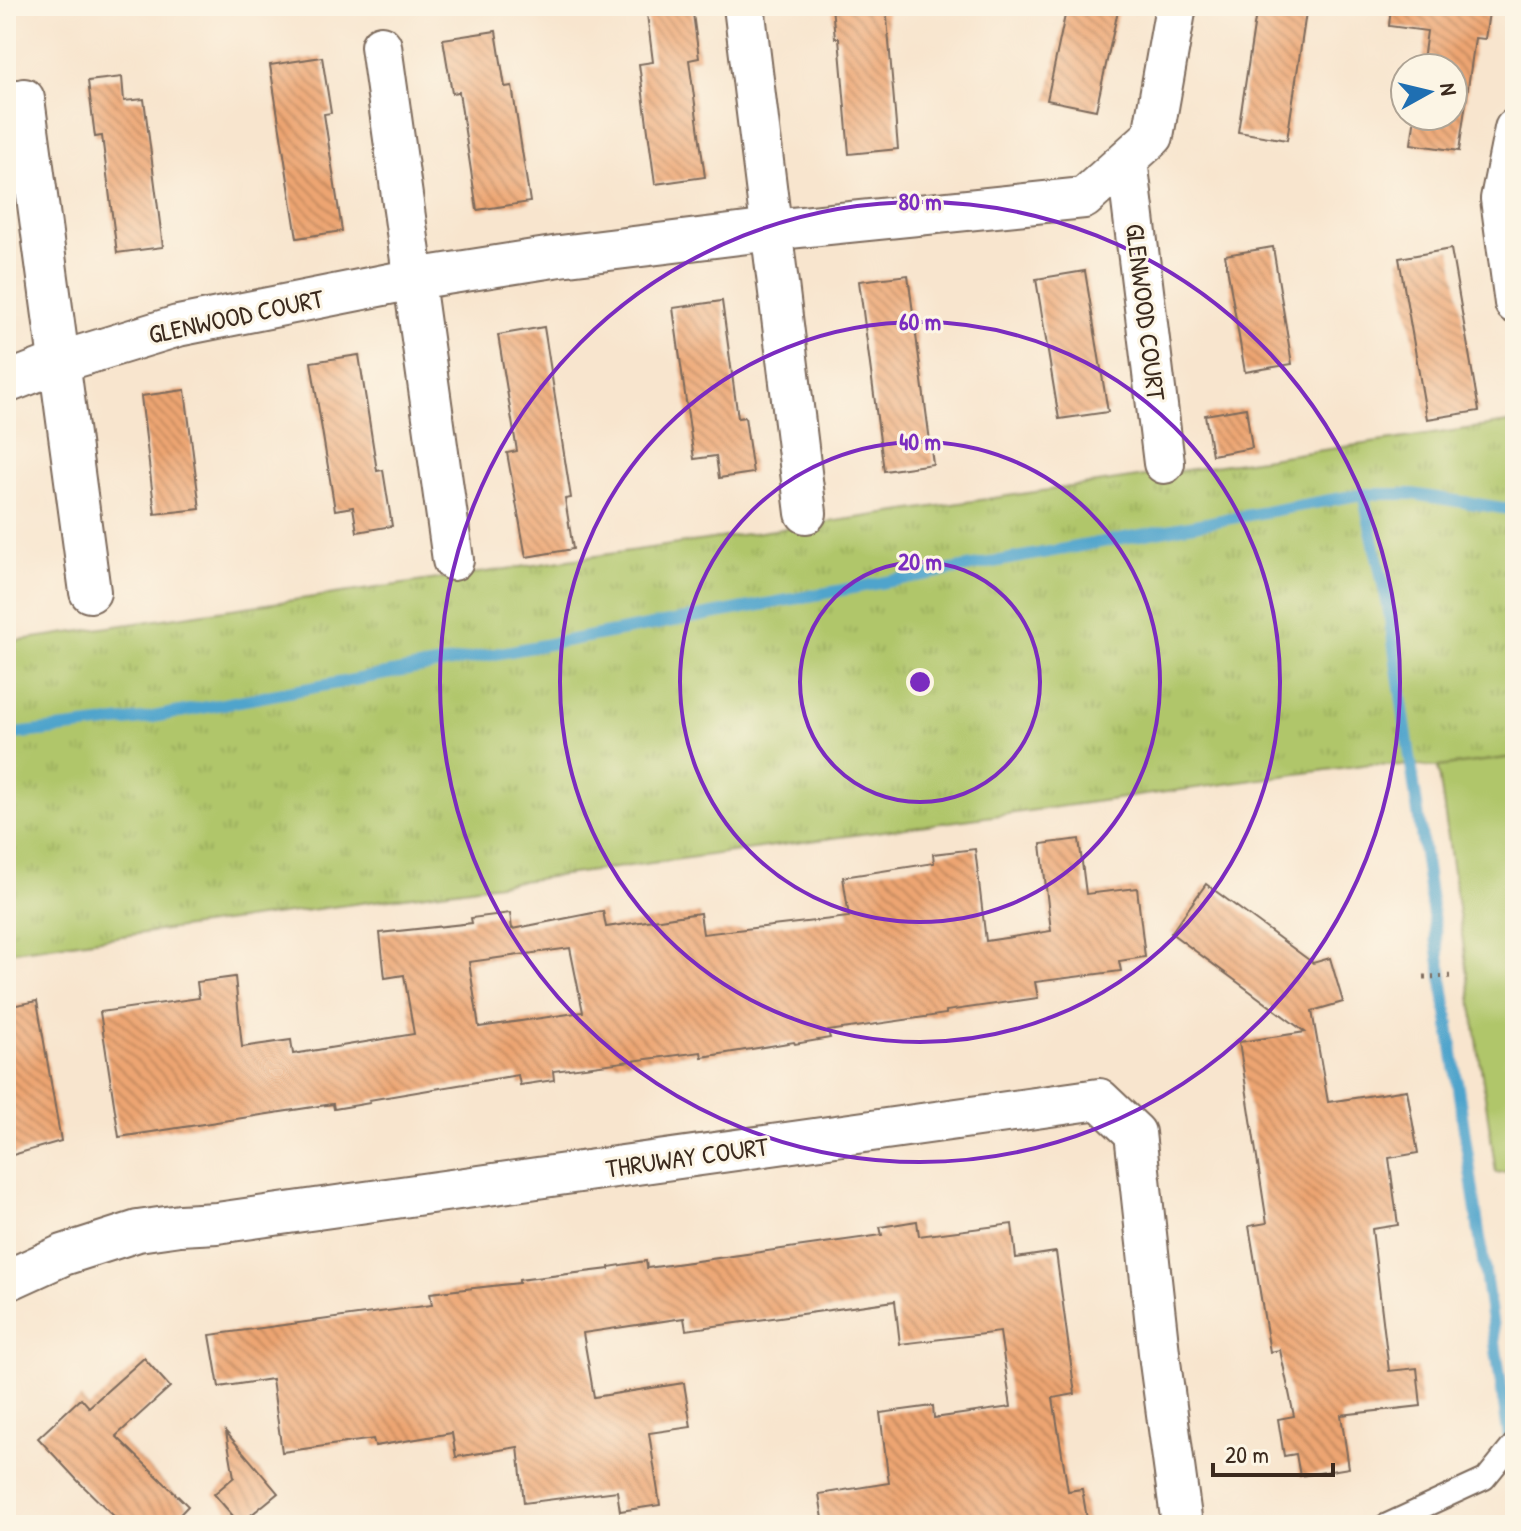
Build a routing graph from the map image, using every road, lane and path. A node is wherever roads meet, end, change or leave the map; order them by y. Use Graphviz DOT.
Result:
graph roads {
  1 [pos="744,6"];
  2 [pos="1176,6"];
  3 [pos="381,46"];
  4 [pos="24,99"];
  5 [pos="1515,129"];
  6 [pos="1127,160"];
  7 [pos="771,230"];
  8 [pos="414,279"];
  9 [pos="1515,303"];
  10 [pos="60,362"];
  11 [pos="6,383"];
  12 [pos="1164,463"];
  13 [pos="806,513"];
  14 [pos="453,560"];
  15 [pos="90,592"];
  16 [pos="1455,976"];
  17 [pos="1424,977"];
  18 [pos="6,1281"];
  19 [pos="1515,1442"];
  20 [pos="1182,1525"];
  21 [pos="1385,1525"];
  1 -- 7 [label="street"];
  2 -- 6 [label="street, GLENWOOD COURT"];
  3 -- 8 [label="street"];
  4 -- 10 [label="street"];
  5 -- 9 [label="street"];
  6 -- 7 [label="street, GLENWOOD COURT"];
  6 -- 12 [label="street, GLENWOOD COURT"];
  7 -- 8 [label="street, GLENWOOD COURT"];
  7 -- 13 [label="street"];
  8 -- 10 [label="street, GLENWOOD COURT"];
  8 -- 14 [label="street"];
  10 -- 11 [label="street, GLENWOOD COURT"];
  10 -- 15 [label="street"];
  16 -- 17 [label="path"];
  18 -- 20 [label="street, THRUWAY COURT"];
  19 -- 21 [label="lane"];
}
